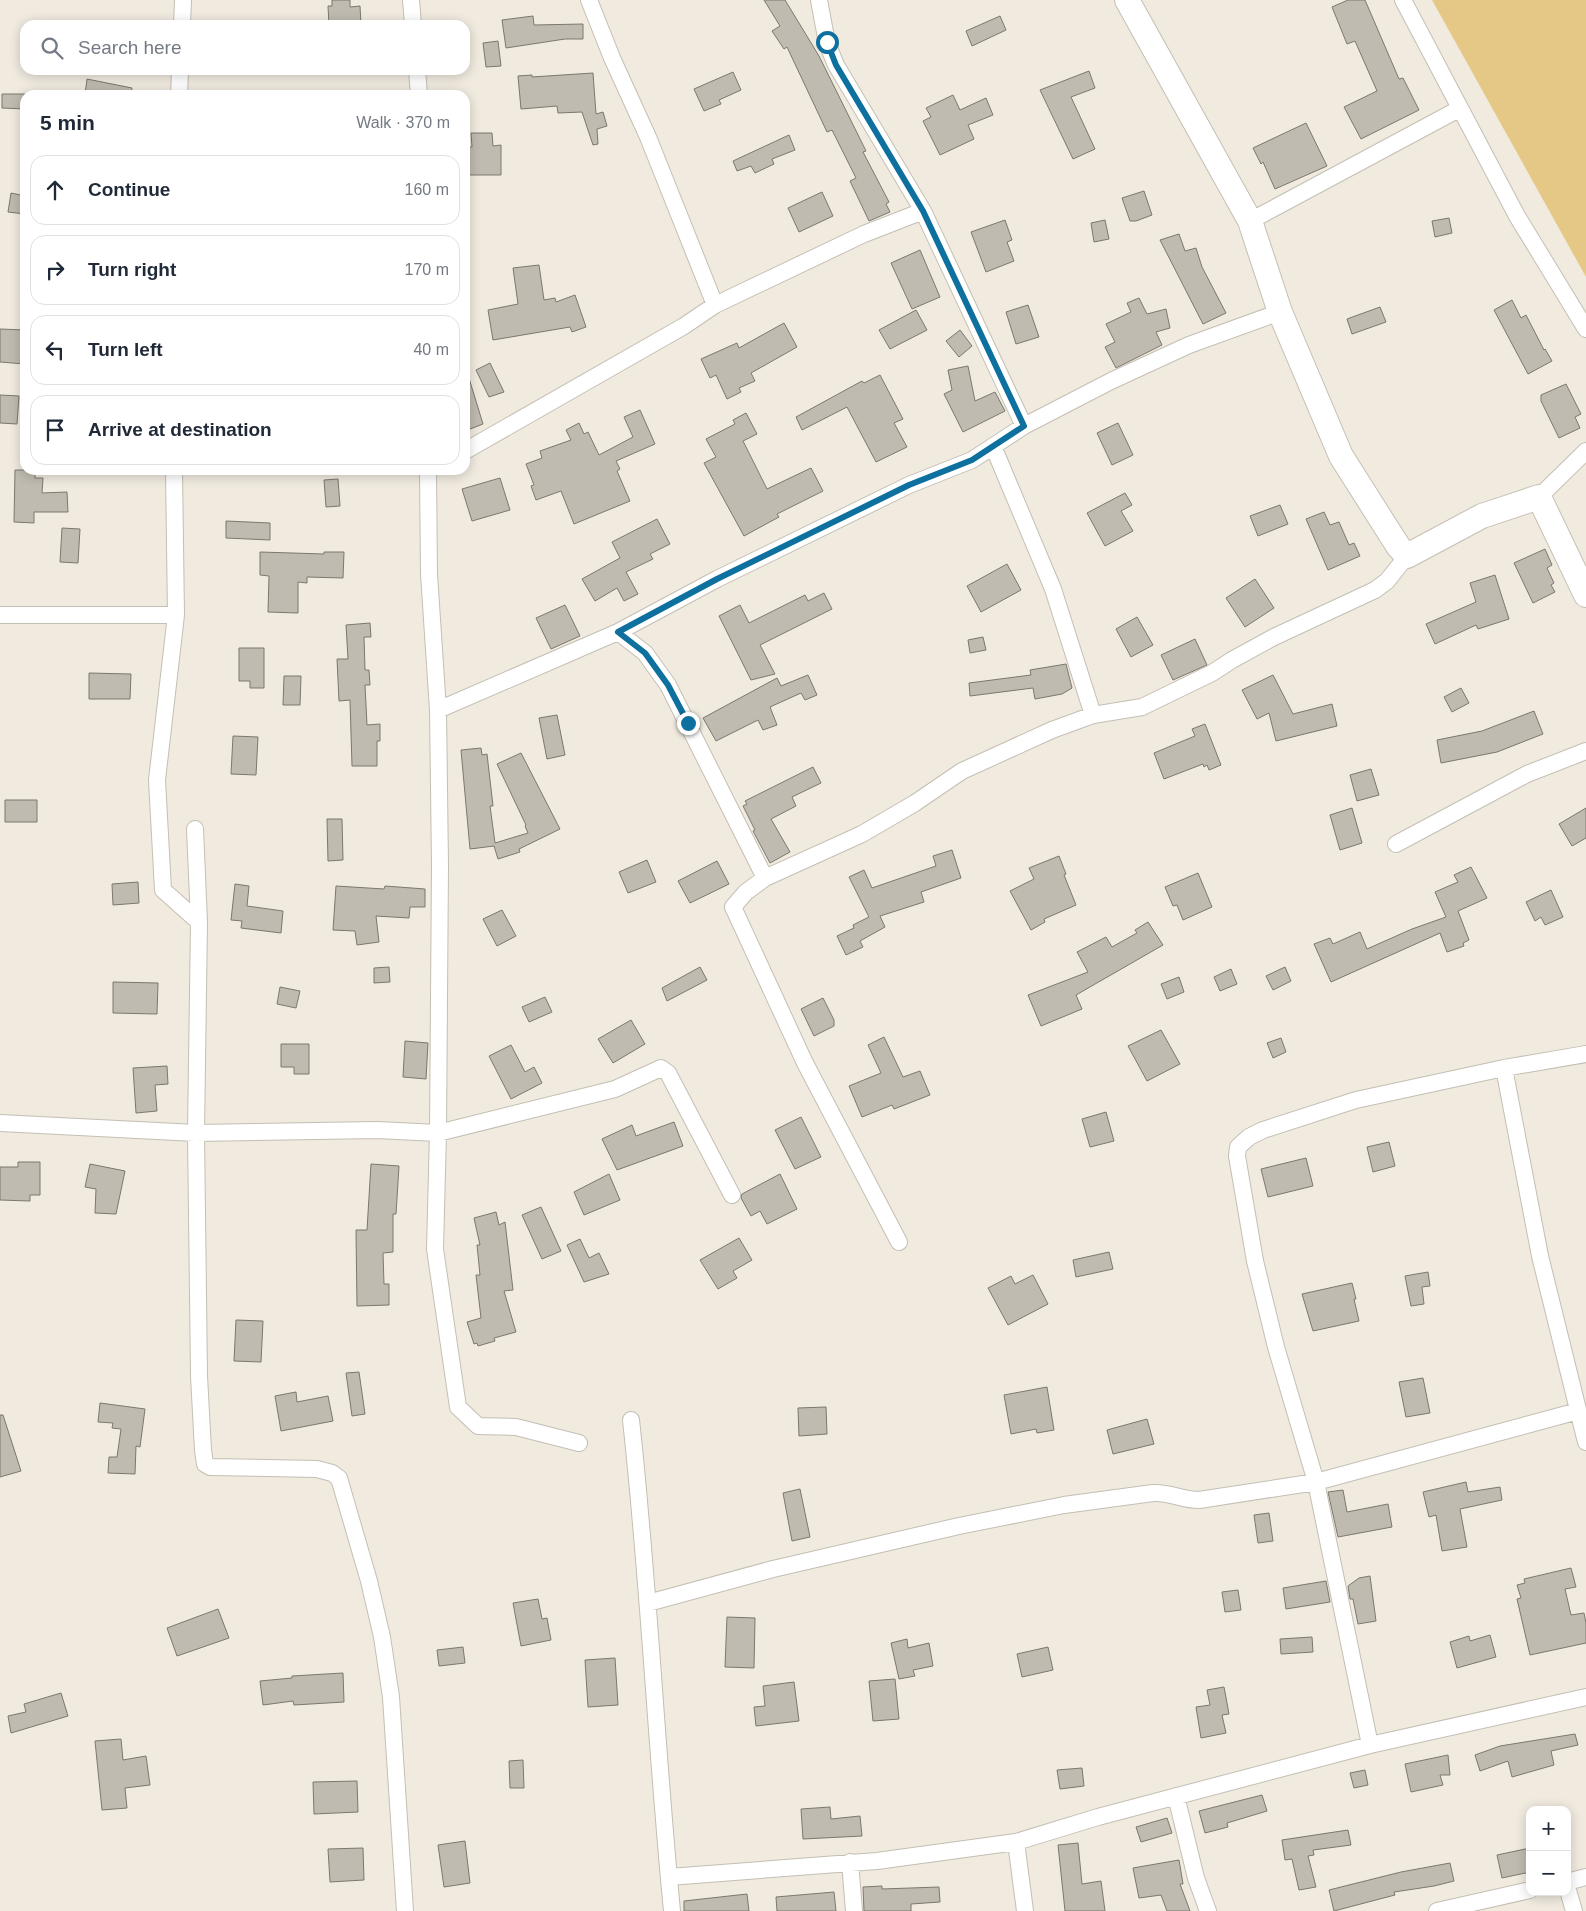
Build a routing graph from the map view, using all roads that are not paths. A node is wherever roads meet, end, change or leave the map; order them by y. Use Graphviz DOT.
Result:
graph roads {
  1 [pos="183,0"];
  2 [pos="411,0"];
  3 [pos="589,0"];
  4 [pos="819,0"];
  5 [pos="1127,0"];
  6 [pos="1403,0"];
  7 [pos="182,20"];
  8 [pos="413,20"];
  9 [pos="180,75"];
  10 [pos="417,75"];
  11 [pos="179,90"];
  12 [pos="419,90"];
  13 [pos="1459,109"];
  14 [pos="923,211"];
  15 [pos="1250,221"];
  16 [pos="715,305"];
  17 [pos="1280,312"];
  18 [pos="1586,330"];
  19 [pos="1024,426"];
  20 [pos="993,446"];
  21 [pos="470,449"];
  22 [pos="1586,451"];
  23 [pos="174,475"];
  24 [pos="429,475"];
  25 [pos="1539,497"];
  26 [pos="1407,556"];
  27 [pos="1586,595"];
  28 [pos="0,615"];
  29 [pos="176,615"];
  30 [pos="618,632"];
  31 [pos="438,710"];
  32 [pos="1093,715"];
  33 [pos="1586,751"];
  34 [pos="194,829"];
  35 [pos="1396,844"];
  36 [pos="765,878"];
  37 [pos="199,922"];
  38 [pos="1586,1054"];
  39 [pos="1504,1068"];
  40 [pos="0,1123"];
  41 [pos="196,1133"];
  42 [pos="438,1134"];
  43 [pos="732,1195"];
  44 [pos="899,1242"];
  45 [pos="1578,1411"];
  46 [pos="631,1420"];
  47 [pos="1586,1442"];
  48 [pos="579,1443"];
  49 [pos="1316,1482"];
  50 [pos="648,1603"];
  51 [pos="1586,1697"];
  52 [pos="1370,1745"];
  53 [pos="1176,1796"];
  54 [pos="1016,1842"];
  55 [pos="850,1862"];
  56 [pos="669,1877"];
  57 [pos="1586,1877"];
  58 [pos="1571,1881"];
  59 [pos="1526,1891"];
  60 [pos="1569,1896"];
  61 [pos="405,1911"];
  62 [pos="672,1911"];
  63 [pos="854,1911"];
  64 [pos="1025,1911"];
  65 [pos="1208,1911"];
  66 [pos="1437,1911"];
  67 [pos="1574,1911"];
  1 -- 7 [label="street"];
  2 -- 8 [label="street"];
  3 -- 16 [label="street"];
  4 -- 14 [label="street"];
  5 -- 15 [label="main road"];
  6 -- 13 [label="street"];
  9 -- 11 [label="street"];
  10 -- 12 [label="street"];
  13 -- 15 [label="street"];
  13 -- 18 [label="street"];
  14 -- 16 [label="street"];
  14 -- 19 [label="street"];
  15 -- 17 [label="main road"];
  16 -- 21 [label="street"];
  17 -- 19 [label="street"];
  17 -- 26 [label="main road"];
  19 -- 20 [label="street"];
  20 -- 30 [label="street"];
  20 -- 32 [label="street"];
  22 -- 25 [label="street"];
  23 -- 29 [label="street"];
  24 -- 31 [label="street"];
  25 -- 26 [label="main road"];
  25 -- 27 [label="main road"];
  26 -- 32 [label="street"];
  28 -- 29 [label="street"];
  29 -- 37 [label="street"];
  30 -- 31 [label="street"];
  30 -- 36 [label="street"];
  31 -- 42 [label="street"];
  32 -- 36 [label="street"];
  33 -- 35 [label="street"];
  34 -- 37 [label="street"];
  36 -- 44 [label="street"];
  37 -- 41 [label="street"];
  38 -- 39 [label="street"];
  39 -- 45 [label="street"];
  39 -- 49 [label="street"];
  40 -- 41 [label="street"];
  41 -- 42 [label="street"];
  41 -- 61 [label="street"];
  42 -- 43 [label="street"];
  42 -- 48 [label="street"];
  45 -- 47 [label="street"];
  45 -- 49 [label="street"];
  46 -- 50 [label="street"];
  49 -- 50 [label="street"];
  49 -- 52 [label="street"];
  50 -- 56 [label="street"];
  51 -- 52 [label="street"];
  52 -- 53 [label="street"];
  53 -- 54 [label="street"];
  53 -- 65 [label="street"];
  54 -- 55 [label="street"];
  54 -- 64 [label="street"];
  55 -- 56 [label="street"];
  55 -- 63 [label="street"];
  56 -- 62 [label="street"];
  57 -- 58 [label="street"];
  59 -- 66 [label="street"];
  60 -- 67 [label="street"];
}
